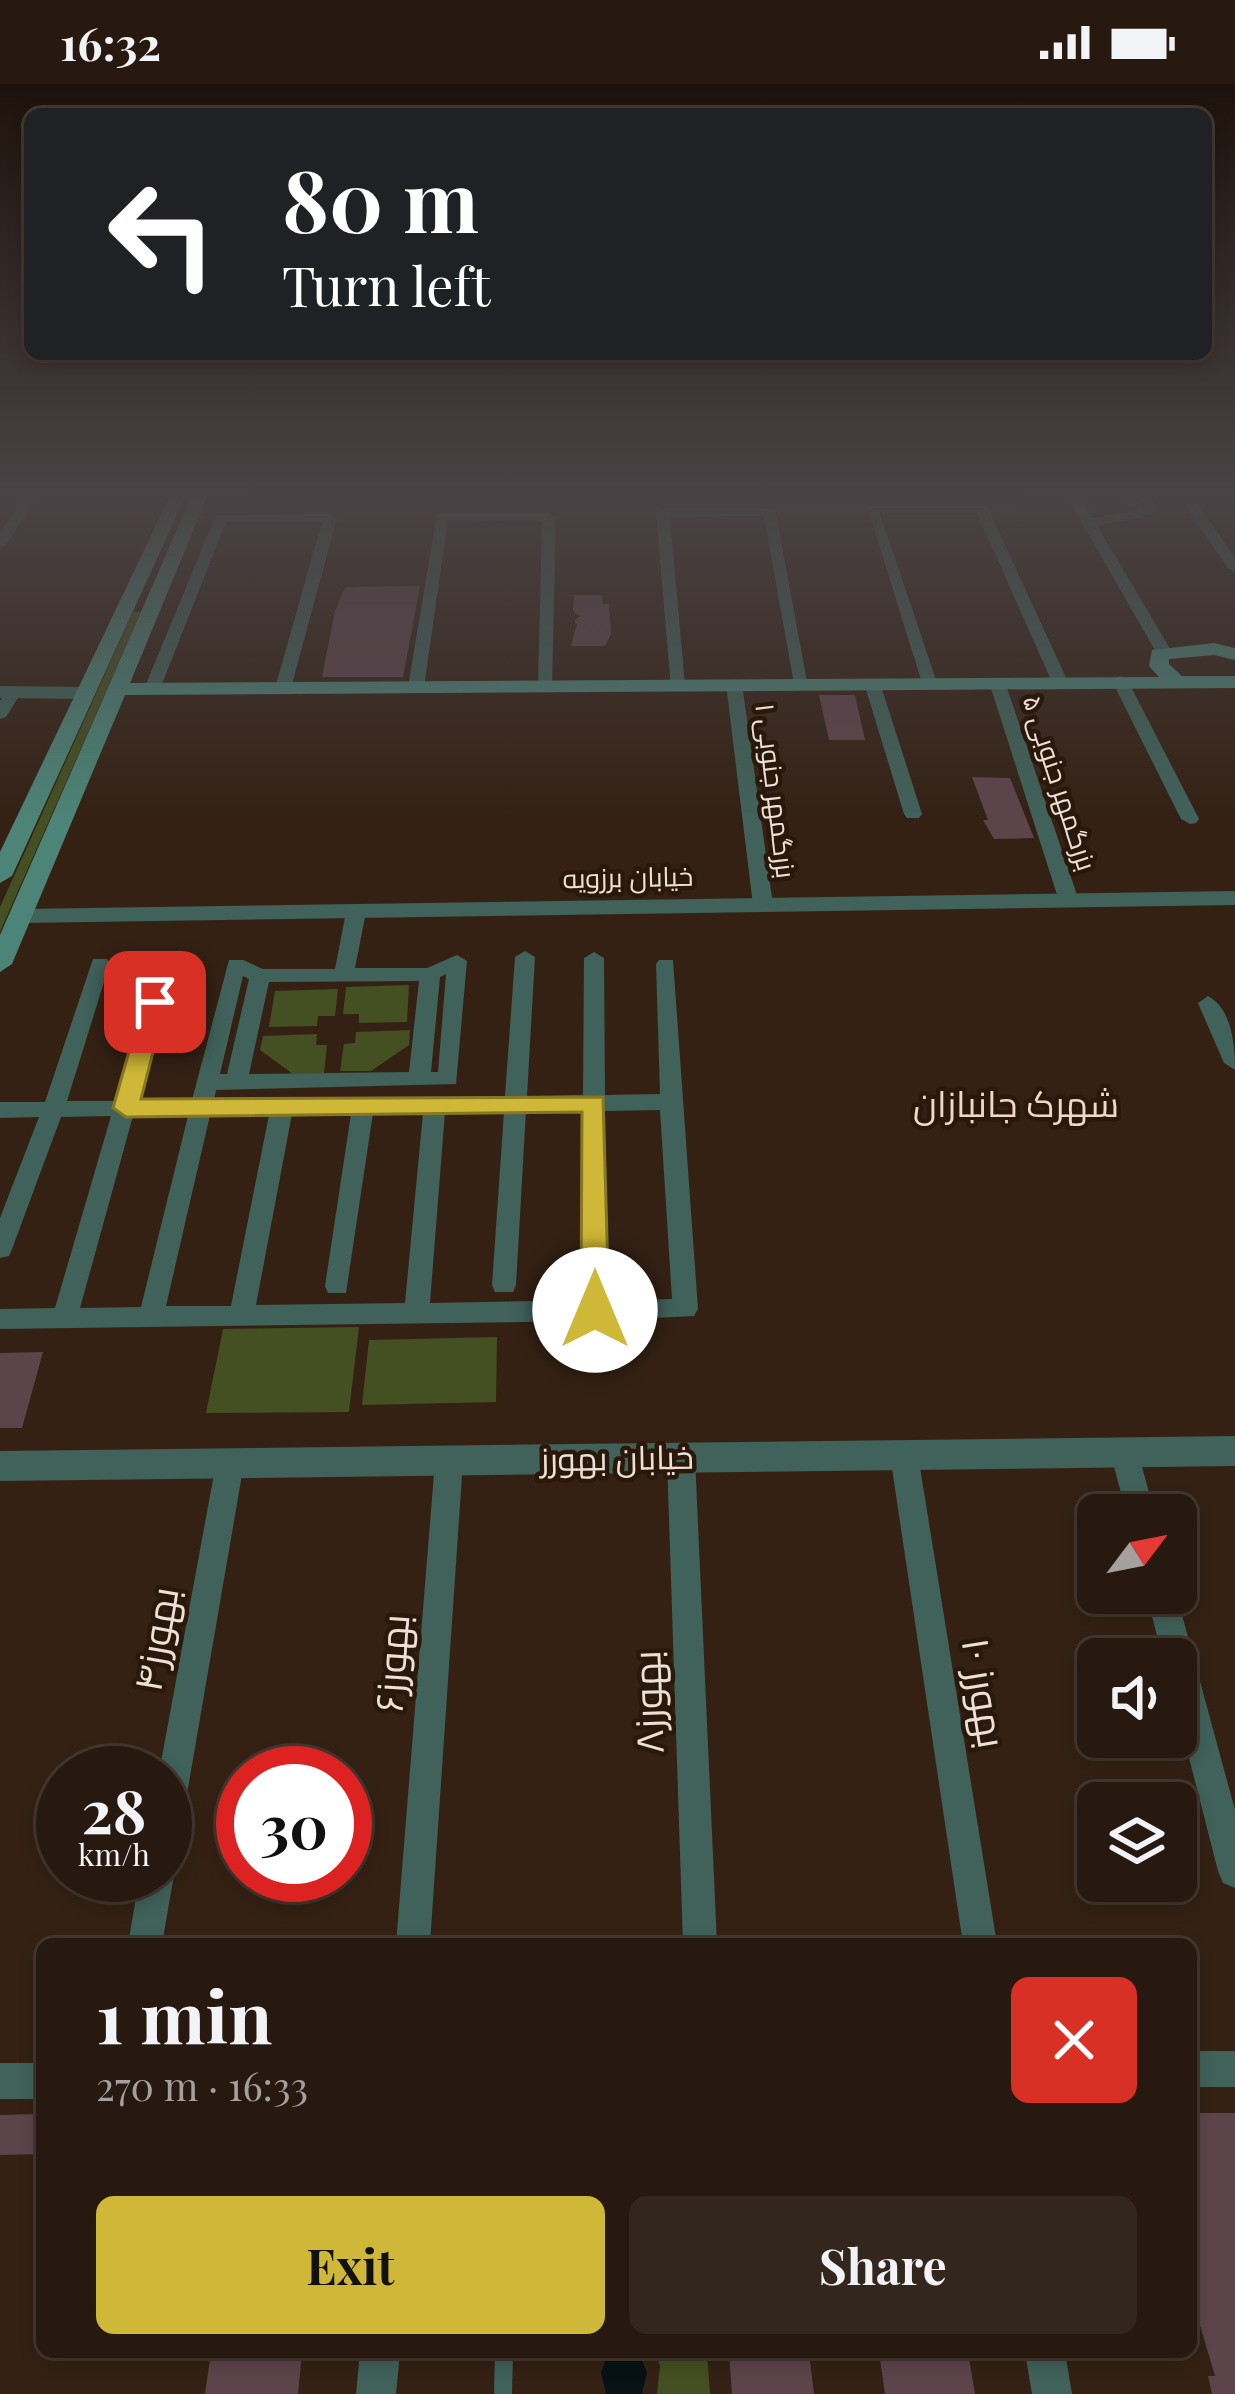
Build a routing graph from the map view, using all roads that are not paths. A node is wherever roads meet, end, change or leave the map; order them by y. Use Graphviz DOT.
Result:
graph roads {
  1 [pos="128,602"];
  2 [pos="153,602"];
  3 [pos="187,603"];
  4 [pos="307,603"];
  5 [pos="429,603"];
  6 [pos="547,603"];
  7 [pos="670,603"];
  8 [pos="787,603"];
  9 [pos="903,603"];
  10 [pos="1024,603"];
  11 [pos="1135,603"];
  12 [pos="1164,652"];
  13 [pos="1232,652"];
  14 [pos="1174,679"];
  15 [pos="1120,681"];
  16 [pos="997,682"];
  17 [pos="1060,682"];
  18 [pos="1235,682"];
  19 [pos="872,683"];
  20 [pos="929,683"];
  21 [pos="734,684"];
  22 [pos="802,684"];
  23 [pos="677,685"];
  24 [pos="546,686"];
  25 [pos="416,687"];
  26 [pos="284,688"];
  27 [pos="114,689"];
  28 [pos="152,689"];
  29 [pos="6,693"];
  30 [pos="85,693"];
  31 [pos="0,714"];
  32 [pos="913,814"];
  33 [pos="1190,819"];
  34 [pos="0,877"];
  35 [pos="1235,898"];
  36 [pos="1069,901"];
  37 [pos="763,905"];
  38 [pos="356,912"];
  39 [pos="21,916"];
  40 [pos="525,957"];
  41 [pos="594,958"];
  42 [pos="100,963"];
  43 [pos="0,964"];
  44 [pos="666,964"];
  45 [pos="164,966"];
  46 [pos="344,975"];
  47 [pos="260,976"];
  48 [pos="1208,1003"];
  49 [pos="1235,1063"];
  50 [pos="207,1082"];
  51 [pos="236,1082"];
  52 [pos="671,1102"];
  53 [pos="595,1103"];
  54 [pos="516,1104"];
  55 [pos="435,1105"];
  56 [pos="282,1106"];
  57 [pos="363,1106"];
  58 [pos="126,1108"];
  59 [pos="201,1108"];
  60 [pos="0,1110"];
  61 [pos="53,1110"];
  62 [pos="0,1249"];
  63 [pos="504,1285"];
  64 [pos="337,1286"];
  65 [pos="595,1310"];
  66 [pos="417,1313"];
  67 [pos="151,1316"];
  68 [pos="241,1316"];
  69 [pos="65,1318"];
  70 [pos="0,1319"];
  71 [pos="1235,1451"];
  72 [pos="1124,1452"];
  73 [pos="904,1455"];
  74 [pos="681,1458"];
  75 [pos="449,1461"];
  76 [pos="230,1463"];
  77 [pos="2,1471"];
  78 [pos="1135,1494"];
  79 [pos="1167,1614"];
  80 [pos="180,1746"];
  81 [pos="1235,1871"];
  82 [pos="152,1902"];
  83 [pos="146,1938"];
  84 [pos="413,1938"];
  85 [pos="700,1938"];
  86 [pos="979,1938"];
  87 [pos="1197,2069"];
  88 [pos="1235,2069"];
  89 [pos="0,2081"];
  90 [pos="36,2081"];
  91 [pos="379,2358"];
  92 [pos="504,2358"];
  93 [pos="1046,2358"];
  94 [pos="376,2394"];
  95 [pos="503,2394"];
  96 [pos="1052,2394"];
  1 -- 30 [label="main road"];
  2 -- 27 [label="main road"];
  3 -- 28 [label="street"];
  4 -- 26 [label="street"];
  5 -- 25 [label="street"];
  6 -- 24 [label="street"];
  7 -- 23 [label="street"];
  8 -- 22 [label="street"];
  9 -- 20 [label="street"];
  10 -- 17 [label="street"];
  11 -- 12 [label="street"];
  12 -- 13 [label="main road"];
  12 -- 14 [label="main road"];
  14 -- 15 [label="main road"];
  14 -- 18 [label="main road"];
  15 -- 17 [label="main road"];
  15 -- 33 [label="street"];
  16 -- 17 [label="main road"];
  16 -- 20 [label="main road"];
  16 -- 36 [label="street, بزرگمهر جنوبی ۵"];
  19 -- 20 [label="main road"];
  19 -- 22 [label="main road"];
  19 -- 32 [label="street"];
  21 -- 22 [label="main road"];
  21 -- 23 [label="main road"];
  21 -- 37 [label="street, بزرگمهر جنوبی ۱"];
  23 -- 24 [label="main road"];
  24 -- 25 [label="main road"];
  25 -- 26 [label="main road"];
  26 -- 28 [label="main road"];
  27 -- 28 [label="main road"];
  27 -- 39 [label="main road"];
  29 -- 30 [label="street"];
  29 -- 31 [label="street"];
  30 -- 34 [label="main road"];
  35 -- 36 [label="street, خیابان برزویه"];
  36 -- 37 [label="street, خیابان برزویه"];
  37 -- 38 [label="street, خیابان برزویه"];
  38 -- 39 [label="street, خیابان برزویه"];
  38 -- 46 [label="street"];
  39 -- 43 [label="main road"];
  40 -- 54 [label="street"];
  41 -- 53 [label="street"];
  42 -- 61 [label="street"];
  44 -- 52 [label="street"];
  45 -- 58 [label="street"];
  46 -- 47 [label="street"];
  46 -- 51 [label="street"];
  47 -- 50 [label="street"];
  47 -- 51 [label="street"];
  48 -- 49 [label="street"];
  50 -- 51 [label="street"];
  50 -- 59 [label="street"];
  52 -- 53 [label="street"];
  52 -- 65 [label="street"];
  53 -- 54 [label="street"];
  53 -- 65 [label="street"];
  54 -- 55 [label="street"];
  54 -- 63 [label="street"];
  55 -- 57 [label="street"];
  55 -- 66 [label="street"];
  56 -- 57 [label="street"];
  56 -- 59 [label="street"];
  56 -- 68 [label="street"];
  57 -- 64 [label="street"];
  58 -- 59 [label="street"];
  58 -- 61 [label="street"];
  58 -- 69 [label="street"];
  59 -- 67 [label="street"];
  60 -- 61 [label="street"];
  61 -- 62 [label="street"];
  65 -- 66 [label="street"];
  66 -- 68 [label="street"];
  67 -- 68 [label="street"];
  67 -- 69 [label="street"];
  69 -- 70 [label="street"];
  71 -- 72 [label="street, خیابان بهورز"];
  72 -- 73 [label="street, خیابان بهورز"];
  72 -- 78 [label="street"];
  73 -- 74 [label="street, خیابان بهورز"];
  73 -- 86 [label="street, بهورز ۱۰"];
  74 -- 75 [label="street, خیابان بهورز"];
  74 -- 85 [label="street, بهورز۸"];
  75 -- 76 [label="street, خیابان بهورز"];
  75 -- 84 [label="street, بهورز۶"];
  76 -- 77 [label="street, خیابان بهورز"];
  76 -- 80 [label="street, بهورز۴"];
  79 -- 81 [label="street"];
  82 -- 83 [label="street"];
  87 -- 88 [label="street"];
  89 -- 90 [label="street"];
  91 -- 94 [label="street"];
  92 -- 95 [label="lane"];
  93 -- 96 [label="street"];
}
